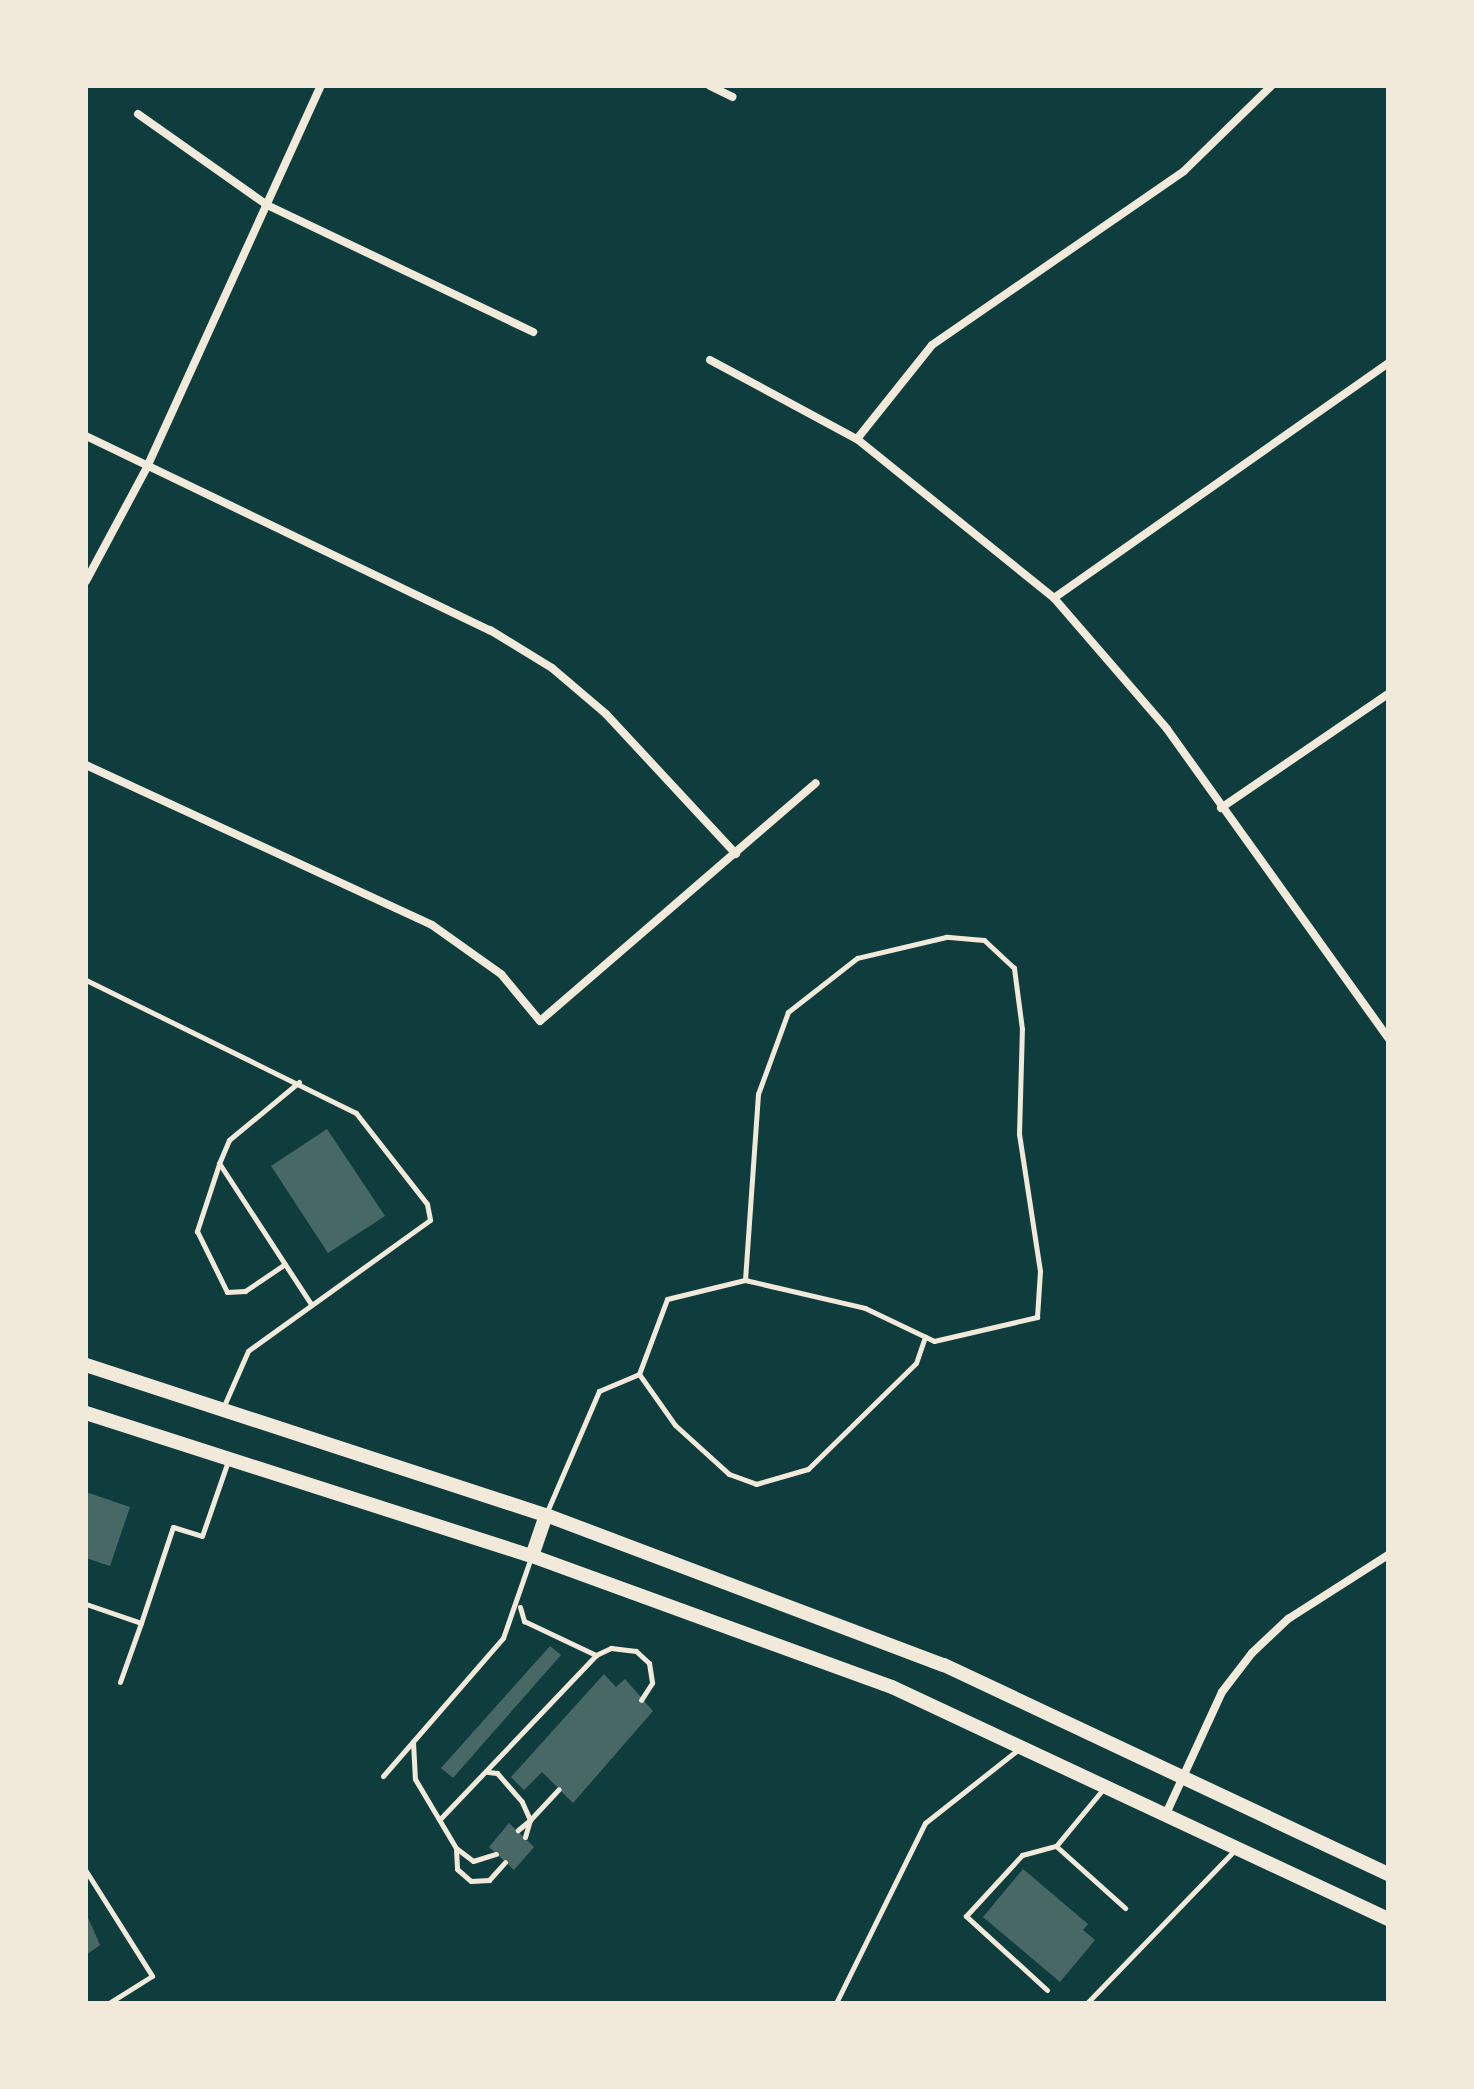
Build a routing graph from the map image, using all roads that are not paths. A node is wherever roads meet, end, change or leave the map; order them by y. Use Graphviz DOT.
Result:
graph roads {
  1 [pos="321,86"];
  2 [pos="710,86"];
  3 [pos="1271,86"];
  4 [pos="733,97"];
  5 [pos="138,114"];
  6 [pos="267,205"];
  7 [pos="533,332"];
  8 [pos="710,360"];
  9 [pos="1388,363"];
  10 [pos="86,436"];
  11 [pos="857,439"];
  12 [pos="147,467"];
  13 [pos="86,581"];
  14 [pos="1054,598"];
  15 [pos="1388,694"];
  16 [pos="86,765"];
  17 [pos="816,783"];
  18 [pos="1221,808"];
  19 [pos="736,854"];
  20 [pos="86,980"];
  21 [pos="1385,1027"];
  22 [pos="1388,1038"];
  23 [pos="299,1082"];
  24 [pos="219,1163"];
  25 [pos="285,1264"];
  26 [pos="745,1280"];
  27 [pos="311,1304"];
  28 [pos="925,1337"];
  29 [pos="86,1365"];
  30 [pos="639,1374"];
  31 [pos="222,1409"];
  32 [pos="86,1413"];
  33 [pos="229,1456"];
  34 [pos="546,1515"];
  35 [pos="1388,1555"];
  36 [pos="532,1556"];
  37 [pos="86,1604"];
  38 [pos="519,1604"];
  39 [pos="141,1623"];
  40 [pos="596,1655"];
  41 [pos="120,1682"];
  42 [pos="641,1700"];
  43 [pos="413,1741"];
  44 [pos="1020,1748"];
  45 [pos="487,1772"];
  46 [pos="1182,1774"];
  47 [pos="383,1776"];
  48 [pos="1105,1788"];
  49 [pos="559,1789"];
  50 [pos="1165,1816"];
  51 [pos="441,1818"];
  52 [pos="530,1820"];
  53 [pos="518,1830"];
  54 [pos="525,1837"];
  55 [pos="1056,1846"];
  56 [pos="456,1848"];
  57 [pos="1236,1849"];
  58 [pos="496,1854"];
  59 [pos="505,1862"];
  60 [pos="86,1871"];
  61 [pos="1388,1874"];
  62 [pos="1125,1908"];
  63 [pos="1388,1919"];
  64 [pos="1047,1990"];
  65 [pos="109,2003"];
  66 [pos="836,2003"];
  67 [pos="1087,2003"];
  1 -- 6 [label="street"];
  2 -- 4 [label="street"];
  3 -- 11 [label="street"];
  5 -- 6 [label="street"];
  6 -- 7 [label="street"];
  6 -- 12 [label="street"];
  8 -- 11 [label="street"];
  9 -- 14 [label="street"];
  10 -- 12 [label="street"];
  11 -- 14 [label="street"];
  12 -- 13 [label="street"];
  12 -- 19 [label="street"];
  14 -- 18 [label="street"];
  15 -- 18 [label="street"];
  16 -- 19 [label="street"];
  17 -- 19 [label="street"];
  18 -- 21 [label="street"];
  20 -- 23 [label="lane"];
  21 -- 22 [label="street"];
  23 -- 24 [label="lane"];
  23 -- 27 [label="lane"];
  24 -- 25 [label="lane"];
  24 -- 25 [label="lane"];
  25 -- 27 [label="lane"];
  26 -- 28 [label="lane"];
  26 -- 28 [label="lane"];
  26 -- 30 [label="lane"];
  27 -- 31 [label="lane"];
  28 -- 30 [label="lane"];
  29 -- 31 [label="main road"];
  30 -- 34 [label="lane"];
  31 -- 34 [label="main road"];
  32 -- 33 [label="main road"];
  33 -- 36 [label="main road"];
  33 -- 39 [label="lane"];
  34 -- 36 [label="main road"];
  34 -- 46 [label="main road"];
  35 -- 46 [label="street"];
  36 -- 38 [label="lane"];
  36 -- 44 [label="main road"];
  37 -- 39 [label="lane"];
  38 -- 40 [label="lane"];
  38 -- 43 [label="lane"];
  39 -- 41 [label="lane"];
  40 -- 42 [label="lane"];
  40 -- 45 [label="lane"];
  43 -- 47 [label="lane"];
  43 -- 51 [label="lane"];
  44 -- 48 [label="main road"];
  44 -- 66 [label="lane"];
  45 -- 51 [label="lane"];
  45 -- 52 [label="lane"];
  46 -- 50 [label="street"];
  46 -- 61 [label="main road"];
  48 -- 50 [label="main road"];
  48 -- 55 [label="lane"];
  49 -- 52 [label="lane"];
  50 -- 57 [label="main road"];
  51 -- 56 [label="lane"];
  52 -- 53 [label="lane"];
  52 -- 54 [label="lane"];
  55 -- 62 [label="lane"];
  55 -- 64 [label="lane"];
  56 -- 58 [label="lane"];
  56 -- 59 [label="lane"];
  57 -- 63 [label="main road"];
  57 -- 67 [label="lane"];
  60 -- 65 [label="lane"];
}
